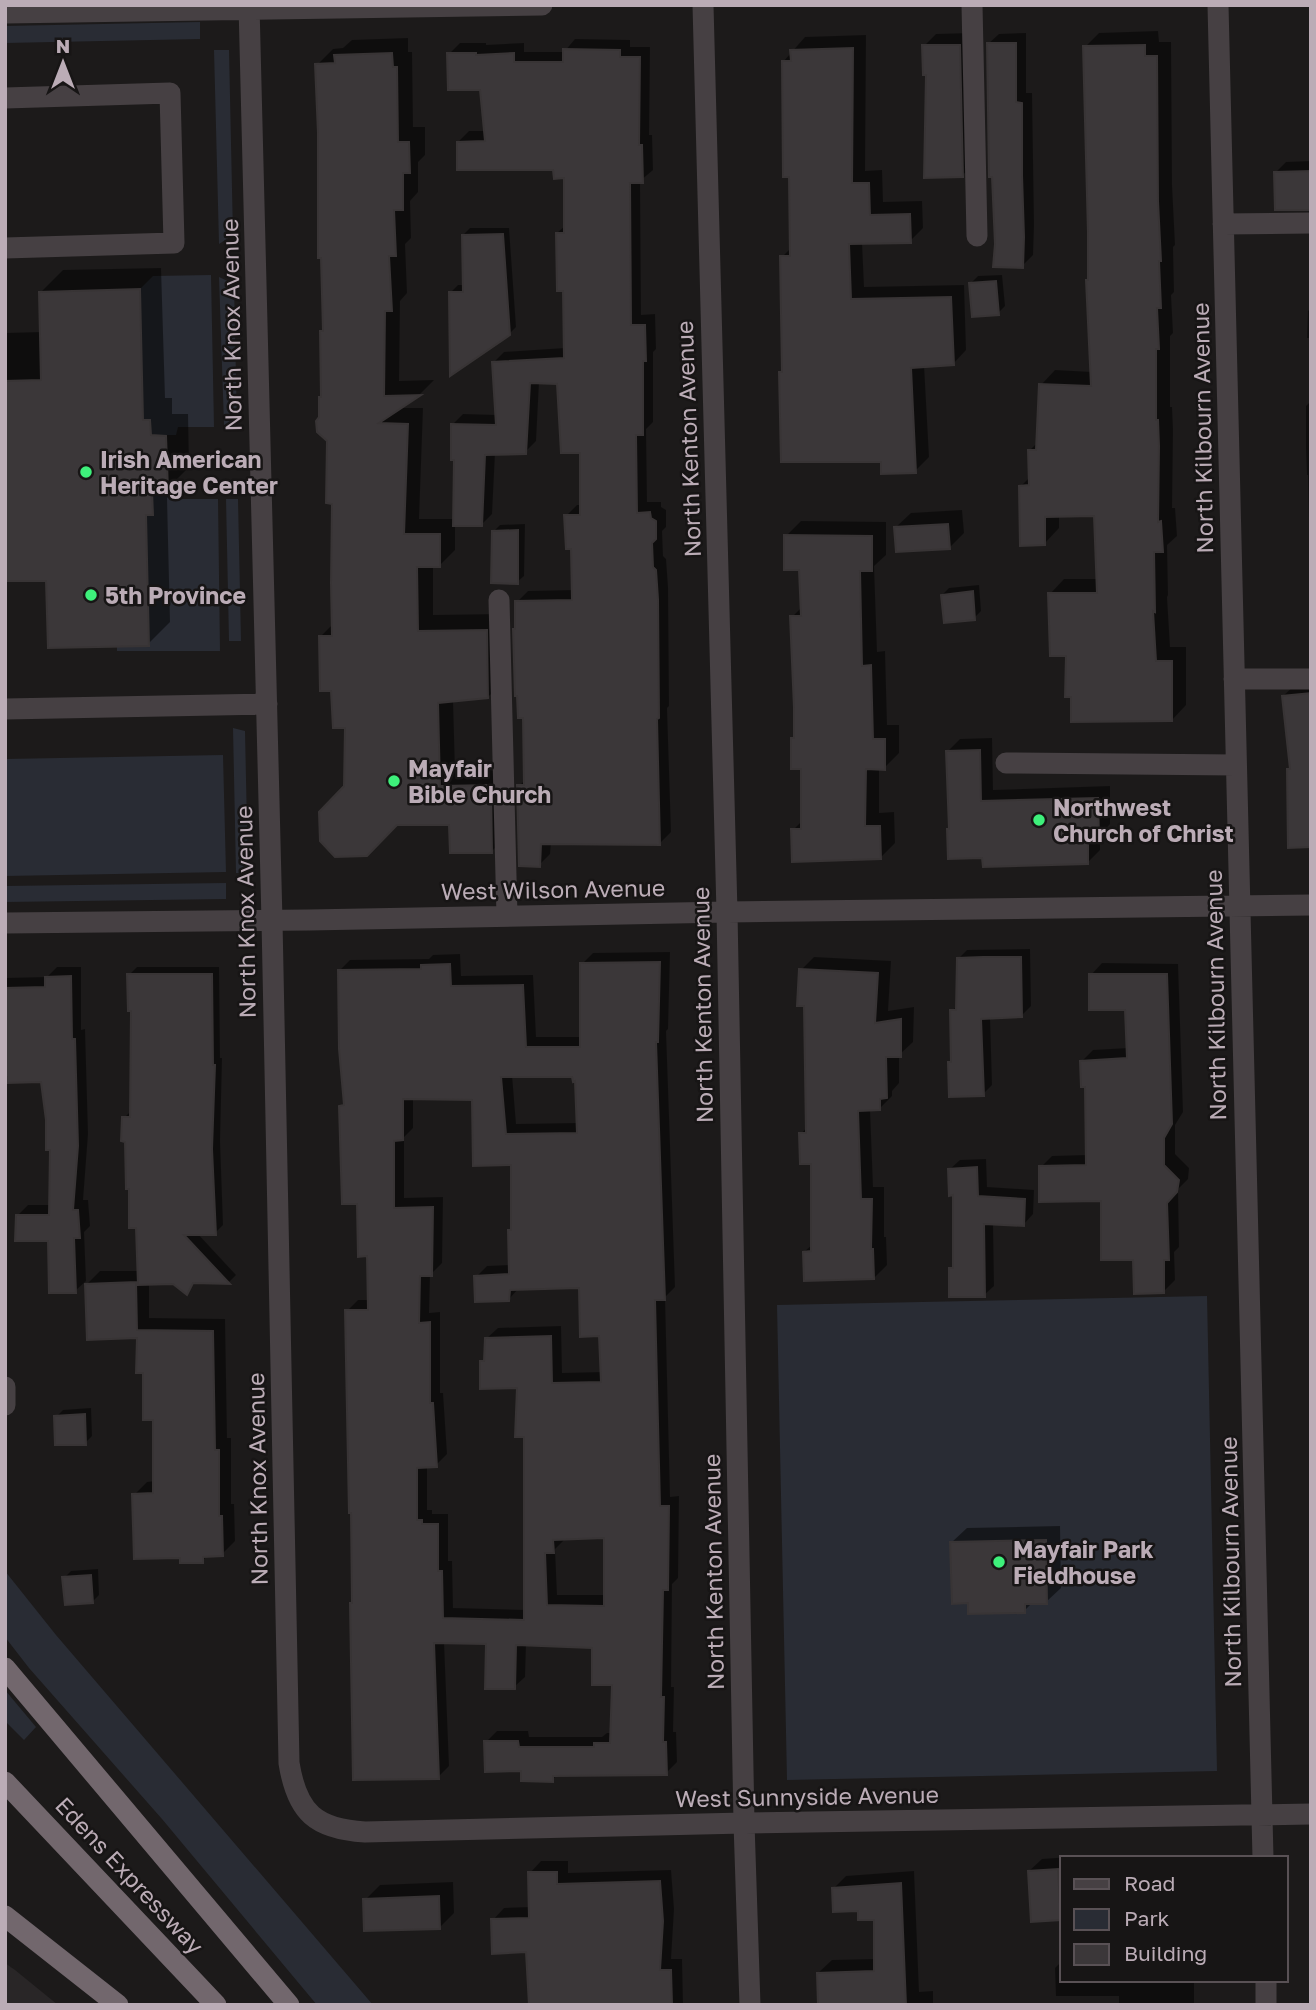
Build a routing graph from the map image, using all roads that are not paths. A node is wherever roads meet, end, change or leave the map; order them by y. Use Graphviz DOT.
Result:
graph roads {
  1 [pos="542,5"];
  2 [pos="703,5"];
  3 [pos="971,5"];
  4 [pos="1218,5"];
  5 [pos="479,6"];
  6 [pos="249,7"];
  7 [pos="5,13"];
  8 [pos="5,98"];
  9 [pos="1311,223"];
  10 [pos="1223,224"];
  11 [pos="977,236"];
  12 [pos="5,248"];
  13 [pos="499,600"];
  14 [pos="1311,678"];
  15 [pos="1234,679"];
  16 [pos="267,704"];
  17 [pos="5,709"];
  18 [pos="1006,763"];
  19 [pos="1236,765"];
  20 [pos="1311,905"];
  21 [pos="1240,906"];
  22 [pos="727,912"];
  23 [pos="507,916"];
  24 [pos="272,921"];
  25 [pos="5,923"];
  26 [pos="5,1387"];
  27 [pos="5,1405"];
  28 [pos="5,1668"];
  29 [pos="5,1782"];
  30 [pos="309,1814"];
  31 [pos="1311,1814"];
  32 [pos="1262,1815"];
  33 [pos="744,1823"];
  34 [pos="1263,1856"];
  35 [pos="5,1916"];
  36 [pos="1266,1982"];
  37 [pos="118,2005"];
  38 [pos="216,2005"];
  39 [pos="289,2005"];
  40 [pos="750,2005"];
  41 [pos="1266,2005"];
  1 -- 5 [label="street"];
  2 -- 22 [label="street, North Kenton Avenue"];
  3 -- 11 [label="street"];
  4 -- 10 [label="street, North Kilbourn Avenue"];
  5 -- 6 [label="street"];
  6 -- 7 [label="street"];
  6 -- 16 [label="street, North Knox Avenue"];
  8 -- 12 [label="street"];
  9 -- 10 [label="street"];
  10 -- 15 [label="street, North Kilbourn Avenue"];
  13 -- 23 [label="street"];
  14 -- 15 [label="street"];
  15 -- 19 [label="street, North Kilbourn Avenue"];
  16 -- 17 [label="street"];
  16 -- 24 [label="street, North Knox Avenue"];
  18 -- 19 [label="street"];
  19 -- 21 [label="street, North Kilbourn Avenue"];
  20 -- 21 [label="street, West Wilson Avenue"];
  21 -- 22 [label="street, West Wilson Avenue"];
  21 -- 32 [label="street, North Kilbourn Avenue"];
  22 -- 23 [label="street, West Wilson Avenue"];
  22 -- 33 [label="street, North Kenton Avenue"];
  23 -- 24 [label="street, West Wilson Avenue"];
  24 -- 25 [label="street, West Wilson Avenue"];
  24 -- 30 [label="street, North Knox Avenue"];
  26 -- 27 [label="street"];
  28 -- 39 [label="highway"];
  29 -- 38 [label="highway, Edens Expressway"];
  30 -- 33 [label="street, West Sunnyside Avenue"];
  31 -- 32 [label="street, West Sunnyside Avenue"];
  32 -- 33 [label="street, West Sunnyside Avenue"];
  32 -- 34 [label="street, North Kilbourn Avenue"];
  33 -- 40 [label="street, North Kenton Avenue"];
  35 -- 37 [label="highway"];
  36 -- 41 [label="street"];
}
